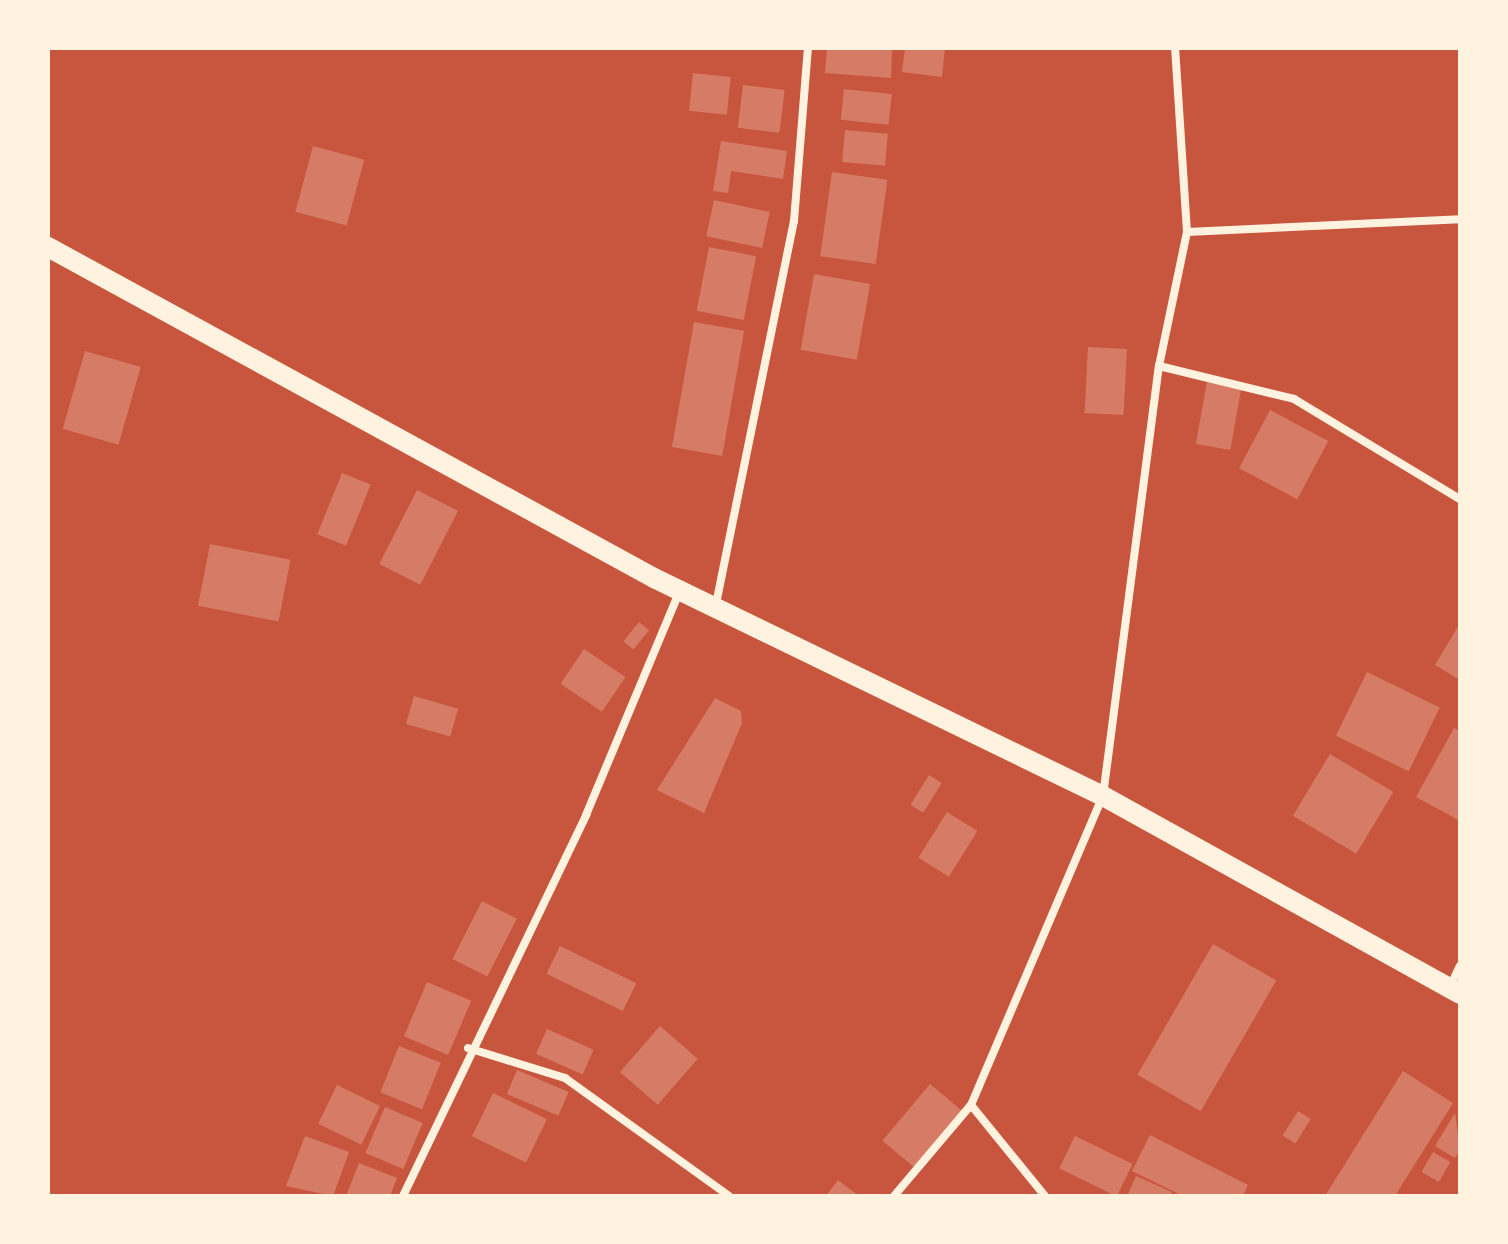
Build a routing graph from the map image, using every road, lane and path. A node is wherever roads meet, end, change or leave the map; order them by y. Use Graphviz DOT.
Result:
graph roads {
  1 [pos="808,48"];
  2 [pos="1175,48"];
  3 [pos="1460,219"];
  4 [pos="1187,232"];
  5 [pos="48,247"];
  6 [pos="1159,366"];
  7 [pos="1460,499"];
  8 [pos="680,592"];
  9 [pos="715,610"];
  10 [pos="1103,796"];
  11 [pos="1460,966"];
  12 [pos="1455,991"];
  13 [pos="468,1048"];
  14 [pos="971,1105"];
  15 [pos="403,1196"];
  16 [pos="729,1196"];
  17 [pos="894,1196"];
  18 [pos="1045,1196"];
  1 -- 9 [label="street"];
  2 -- 4 [label="street"];
  3 -- 4 [label="street"];
  4 -- 6 [label="street"];
  5 -- 8 [label="main road"];
  6 -- 7 [label="street"];
  6 -- 10 [label="street"];
  8 -- 9 [label="main road"];
  8 -- 13 [label="street"];
  9 -- 10 [label="main road"];
  10 -- 12 [label="main road"];
  10 -- 14 [label="street"];
  11 -- 12 [label="street"];
  13 -- 15 [label="street"];
  13 -- 16 [label="street"];
  14 -- 17 [label="street"];
  14 -- 18 [label="street"];
}
